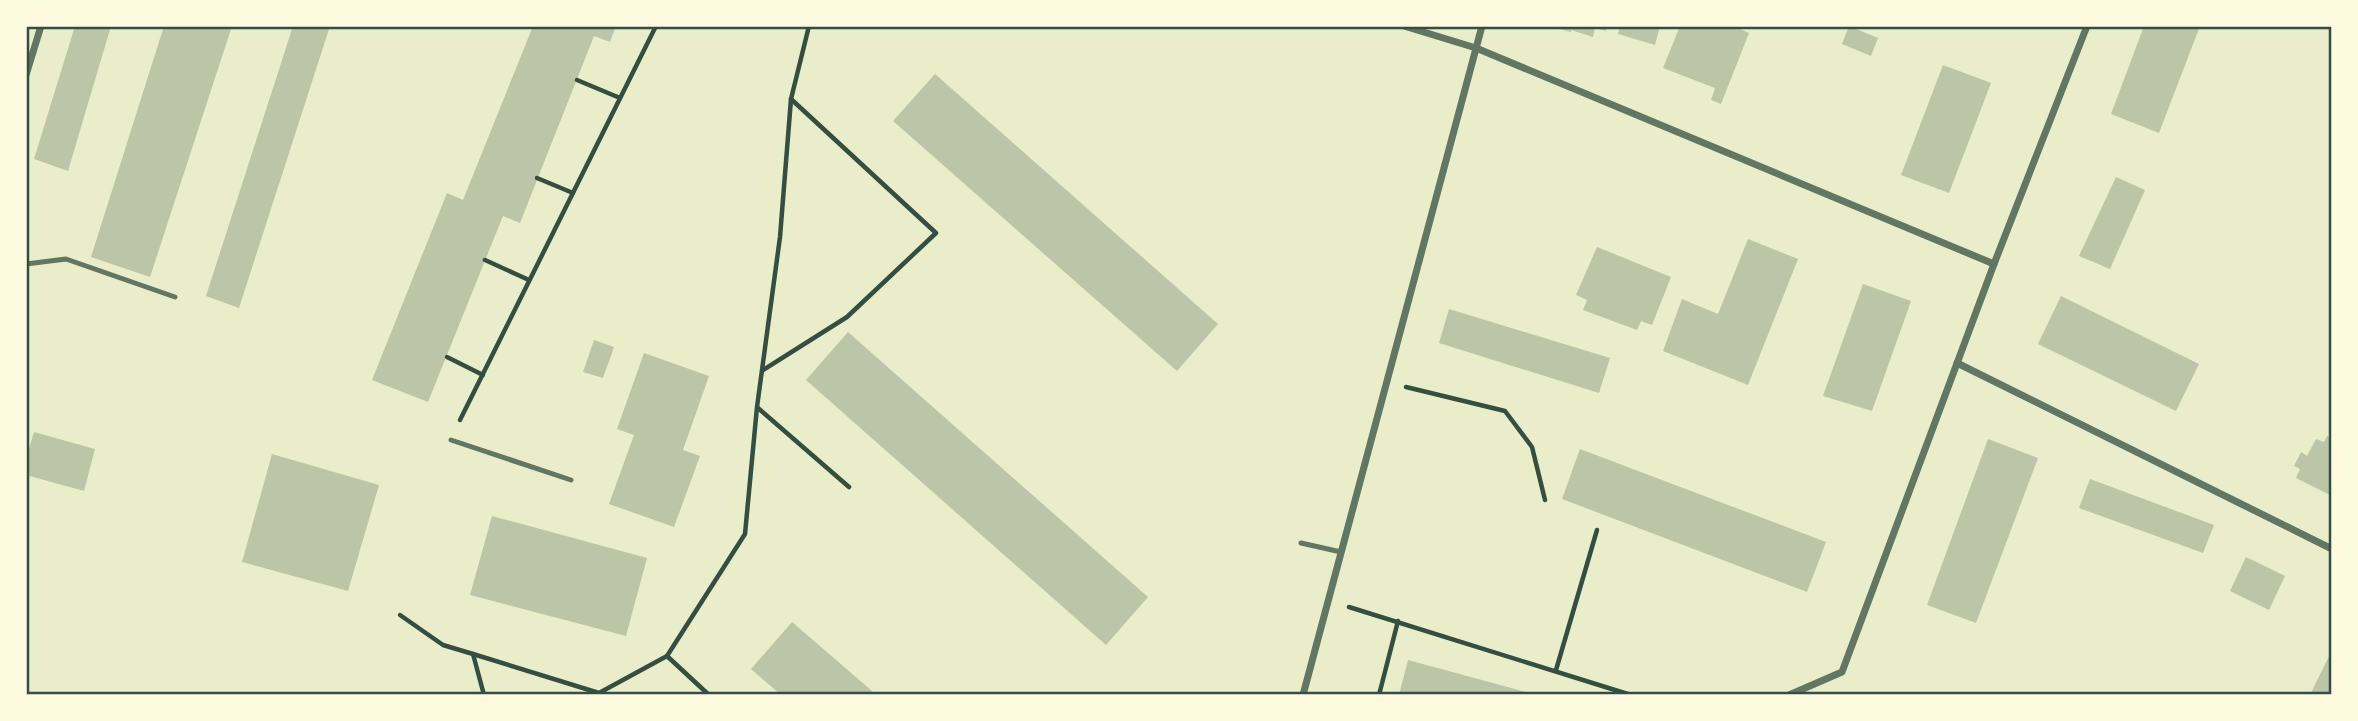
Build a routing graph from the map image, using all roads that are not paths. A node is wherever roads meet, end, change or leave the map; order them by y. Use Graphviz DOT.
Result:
graph roads {
  1 [pos="41,26"];
  2 [pos="1404,26"];
  3 [pos="1482,26"];
  4 [pos="2087,26"];
  5 [pos="1476,48"];
  6 [pos="27,73"];
  7 [pos="26,264"];
  8 [pos="1994,264"];
  9 [pos="175,297"];
  10 [pos="1957,363"];
  11 [pos="451,440"];
  12 [pos="571,480"];
  13 [pos="1301,543"];
  14 [pos="2332,549"];
  15 [pos="1341,552"];
  16 [pos="1303,695"];
  17 [pos="1789,695"];
  1 -- 6 [label="street"];
  2 -- 5 [label="street"];
  3 -- 5 [label="street"];
  4 -- 8 [label="street"];
  5 -- 8 [label="street"];
  5 -- 15 [label="street"];
  7 -- 9 [label="lane"];
  8 -- 10 [label="street"];
  10 -- 14 [label="street"];
  10 -- 17 [label="street"];
  11 -- 12 [label="lane"];
  13 -- 15 [label="lane"];
  15 -- 16 [label="street"];
}
